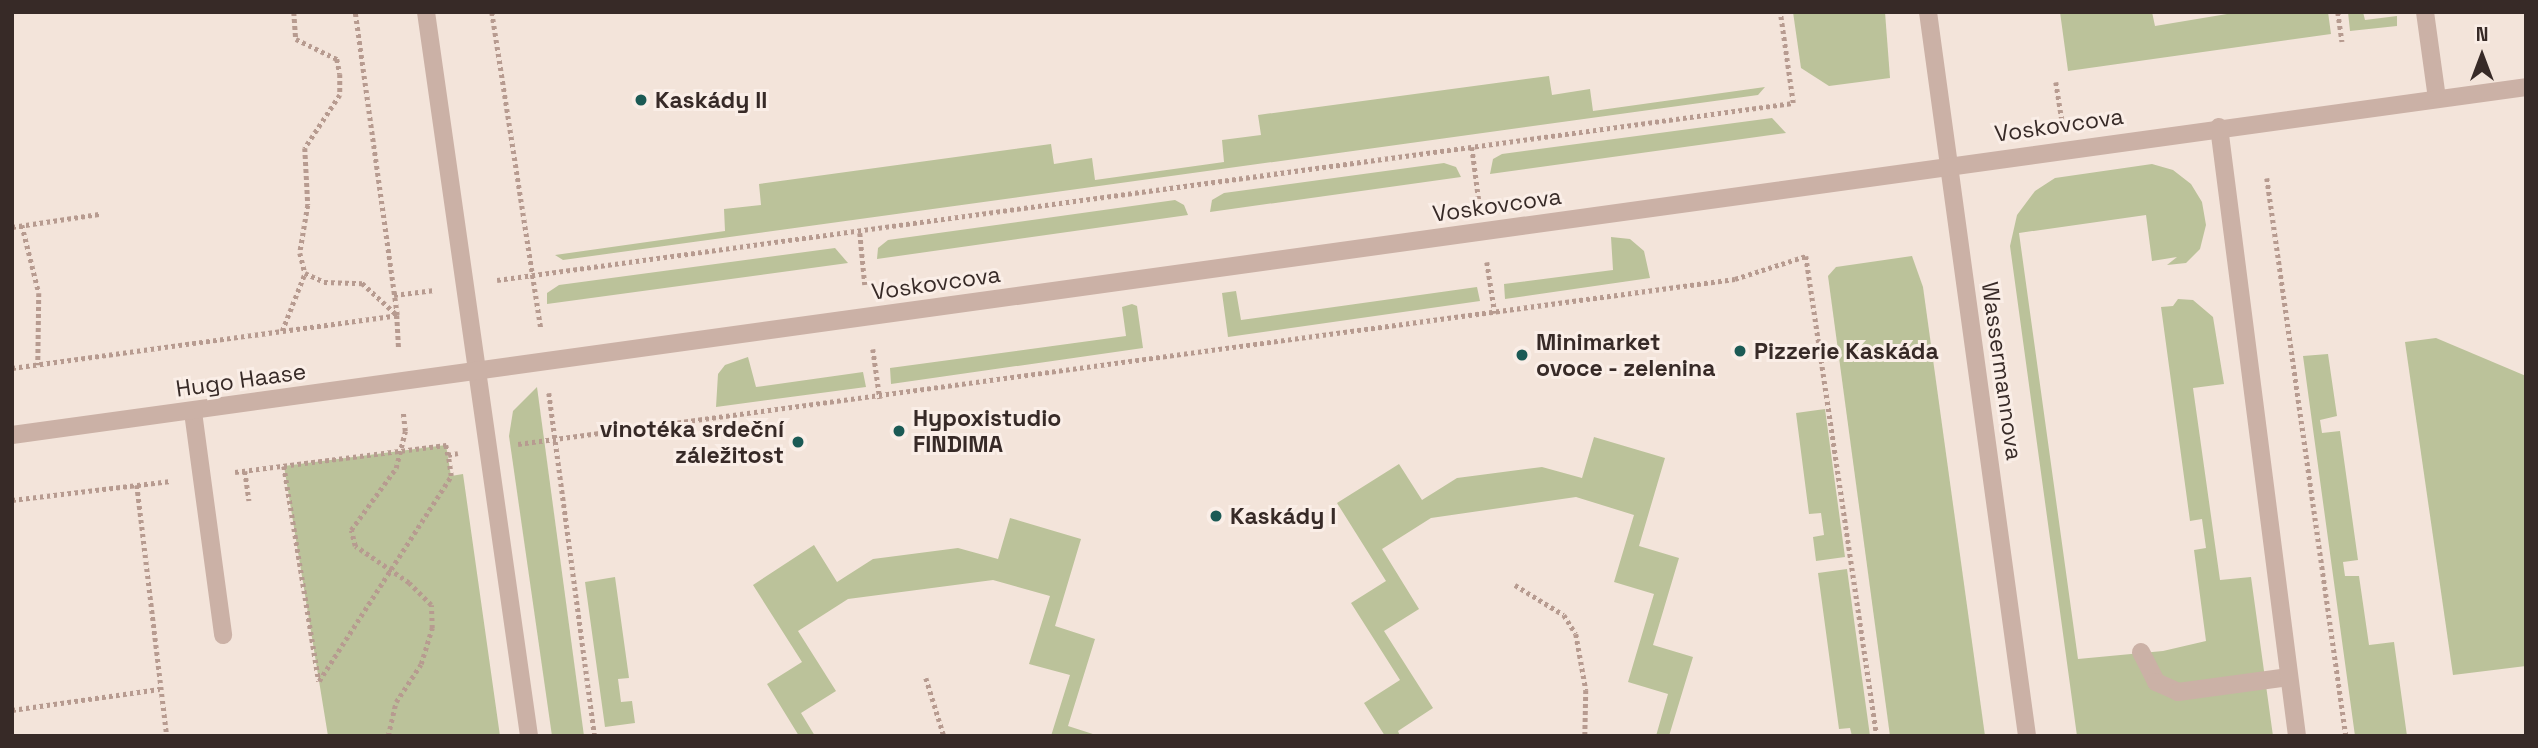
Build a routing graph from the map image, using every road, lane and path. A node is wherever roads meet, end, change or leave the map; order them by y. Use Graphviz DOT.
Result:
graph roads {
  1 [pos="294,12"];
  2 [pos="355,12"];
  3 [pos="426,12"];
  4 [pos="1780,12"];
  5 [pos="1928,12"];
  6 [pos="2338,12"];
  7 [pos="2425,12"];
  8 [pos="2342,42"];
  9 [pos="2526,87"];
  10 [pos="2437,98"];
  11 [pos="2219,127"];
  12 [pos="1950,165"];
  13 [pos="2267,178"];
  14 [pos="99,214"];
  15 [pos="22,225"];
  16 [pos="12,227"];
  17 [pos="304,273"];
  18 [pos="466,285"];
  19 [pos="394,295"];
  20 [pos="397,315"];
  21 [pos="282,331"];
  22 [pos="38,365"];
  23 [pos="12,368"];
  24 [pos="476,371"];
  25 [pos="401,382"];
  26 [pos="192,412"];
  27 [pos="12,435"];
  28 [pos="487,447"];
  29 [pos="400,451"];
  30 [pos="448,455"];
  31 [pos="284,466"];
  32 [pos="245,471"];
  33 [pos="201,477"];
  34 [pos="137,485"];
  35 [pos="12,500"];
  36 [pos="249,501"];
  37 [pos="388,573"];
  38 [pos="1515,585"];
  39 [pos="223,635"];
  40 [pos="2141,652"];
  41 [pos="2289,677"];
  42 [pos="926,678"];
  43 [pos="161,689"];
  44 [pos="12,710"];
  45 [pos="167,736"];
  46 [pos="388,736"];
  47 [pos="529,736"];
  48 [pos="944,736"];
  49 [pos="1585,736"];
  50 [pos="1877,736"];
  51 [pos="2027,736"];
  52 [pos="2297,736"];
  53 [pos="2346,736"];
  1 -- 17 [label="path"];
  2 -- 19 [label="path"];
  3 -- 18 [label="street"];
  4 -- 18 [label="path"];
  5 -- 12 [label="street, Wassermannova"];
  6 -- 8 [label="path"];
  7 -- 10 [label="street"];
  9 -- 10 [label="street, Voskovcova"];
  10 -- 11 [label="street, Voskovcova"];
  11 -- 12 [label="street, Voskovcova"];
  11 -- 41 [label="street"];
  12 -- 24 [label="street, Voskovcova"];
  12 -- 51 [label="street, Wassermannova"];
  13 -- 53 [label="path"];
  14 -- 15 [label="path"];
  15 -- 16 [label="path"];
  15 -- 22 [label="path"];
  17 -- 20 [label="path"];
  17 -- 21 [label="path"];
  18 -- 19 [label="path"];
  18 -- 24 [label="street"];
  19 -- 20 [label="path"];
  20 -- 21 [label="path"];
  20 -- 25 [label="path"];
  21 -- 22 [label="path"];
  22 -- 23 [label="path"];
  24 -- 25 [label="street, Hugo Haase"];
  24 -- 28 [label="street"];
  25 -- 26 [label="street, Hugo Haase"];
  25 -- 29 [label="path"];
  26 -- 27 [label="street, Hugo Haase"];
  26 -- 33 [label="street"];
  28 -- 30 [label="path"];
  28 -- 47 [label="street"];
  28 -- 50 [label="path"];
  29 -- 30 [label="path"];
  29 -- 31 [label="path"];
  29 -- 37 [label="path"];
  30 -- 37 [label="path"];
  31 -- 32 [label="path"];
  31 -- 37 [label="path"];
  32 -- 33 [label="path"];
  32 -- 36 [label="path"];
  33 -- 34 [label="path"];
  33 -- 39 [label="street"];
  34 -- 35 [label="path"];
  34 -- 43 [label="path"];
  37 -- 46 [label="path"];
  38 -- 49 [label="path"];
  40 -- 41 [label="street"];
  41 -- 52 [label="street"];
  42 -- 48 [label="path"];
  43 -- 44 [label="path"];
  43 -- 45 [label="path"];
}
